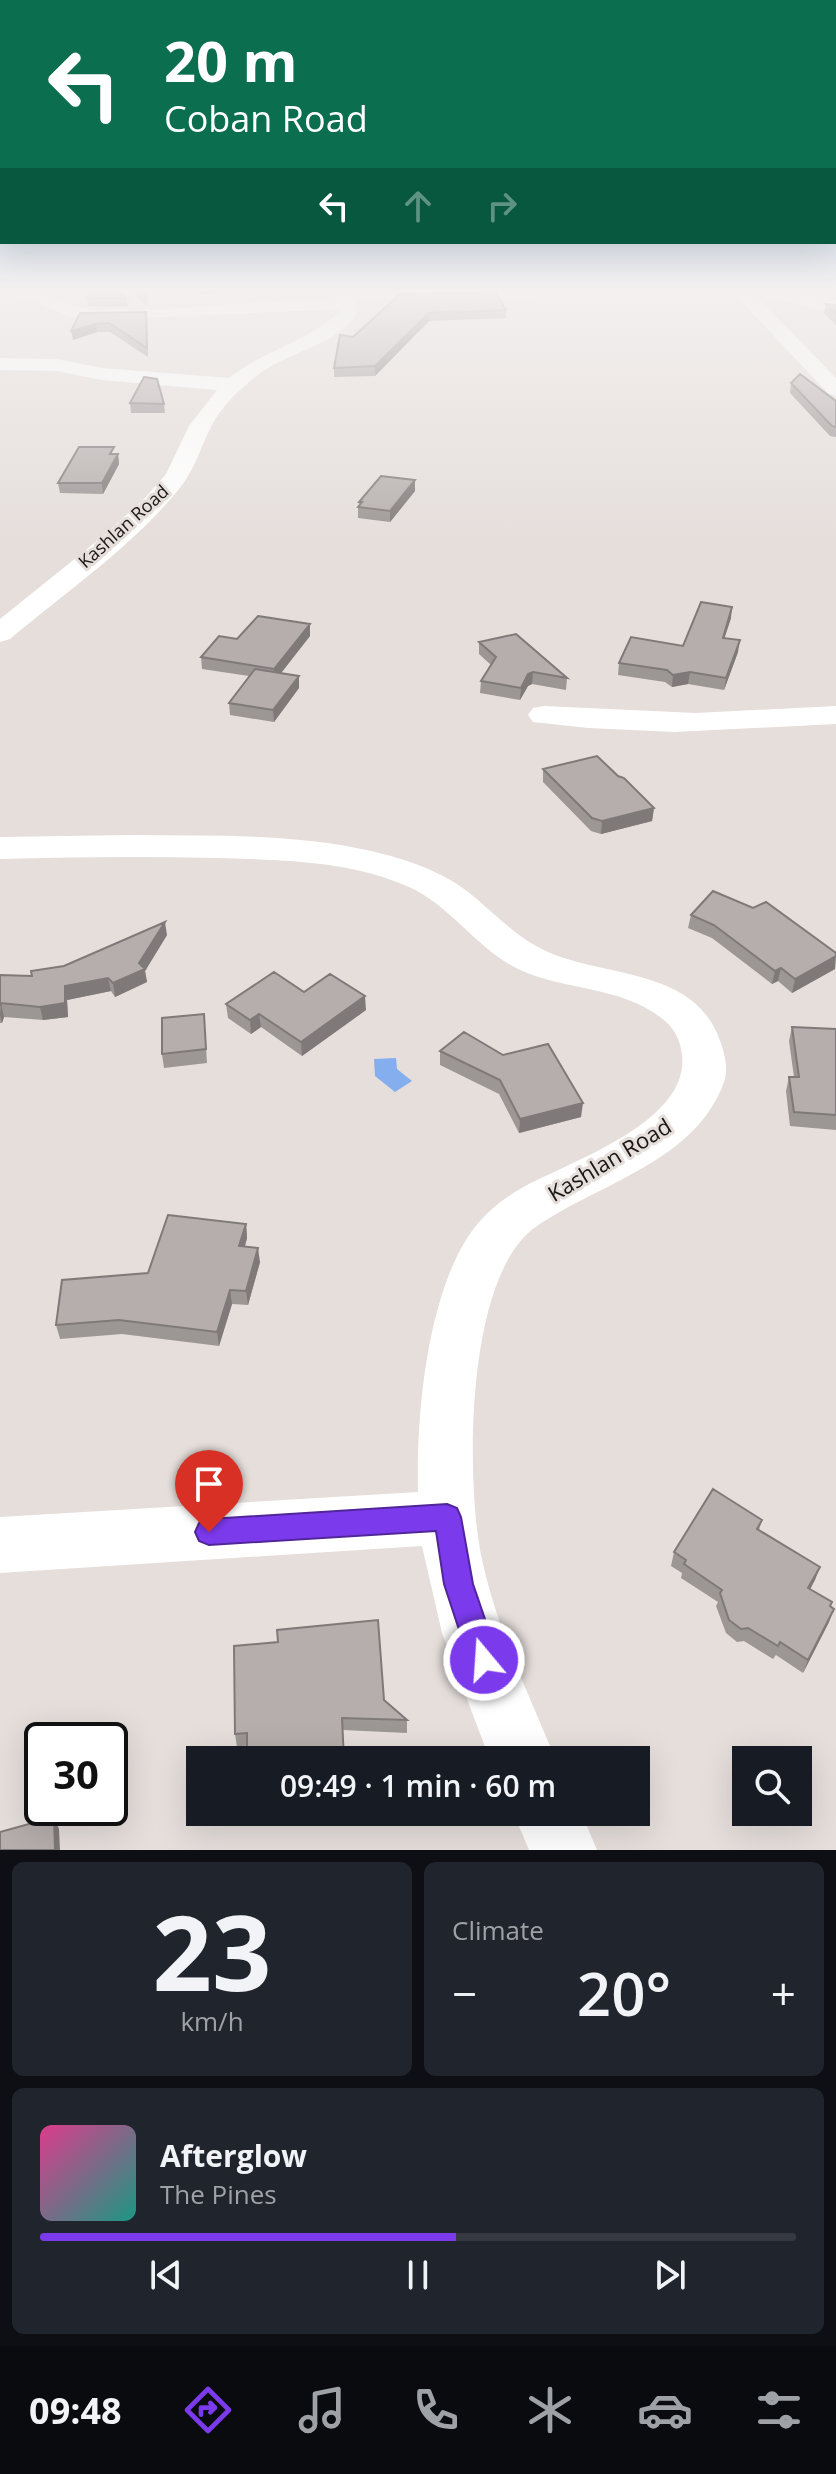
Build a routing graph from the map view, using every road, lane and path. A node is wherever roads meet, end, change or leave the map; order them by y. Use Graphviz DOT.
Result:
graph roads {
  1 [pos="99,373"];
  2 [pos="250,373"];
  3 [pos="820,373"];
  4 [pos="236,385"];
  5 [pos="836,390"];
  6 [pos="0,633"];
  7 [pos="544,715"];
  8 [pos="836,715"];
  9 [pos="0,848"];
  10 [pos="447,1517"];
  11 [pos="0,1545"];
  12 [pos="517,1746"];
  13 [pos="552,1826"];
  14 [pos="563,1850"];
  1 -- 4 [label="street"];
  2 -- 4 [label="street, Kashlan Road"];
  3 -- 5 [label="street"];
  4 -- 6 [label="street, Kashlan Road"];
  7 -- 8 [label="street"];
  9 -- 10 [label="street, Kashlan Road"];
  10 -- 11 [label="street"];
  10 -- 12 [label="street, Kashlan Road"];
  13 -- 14 [label="street"];
}
